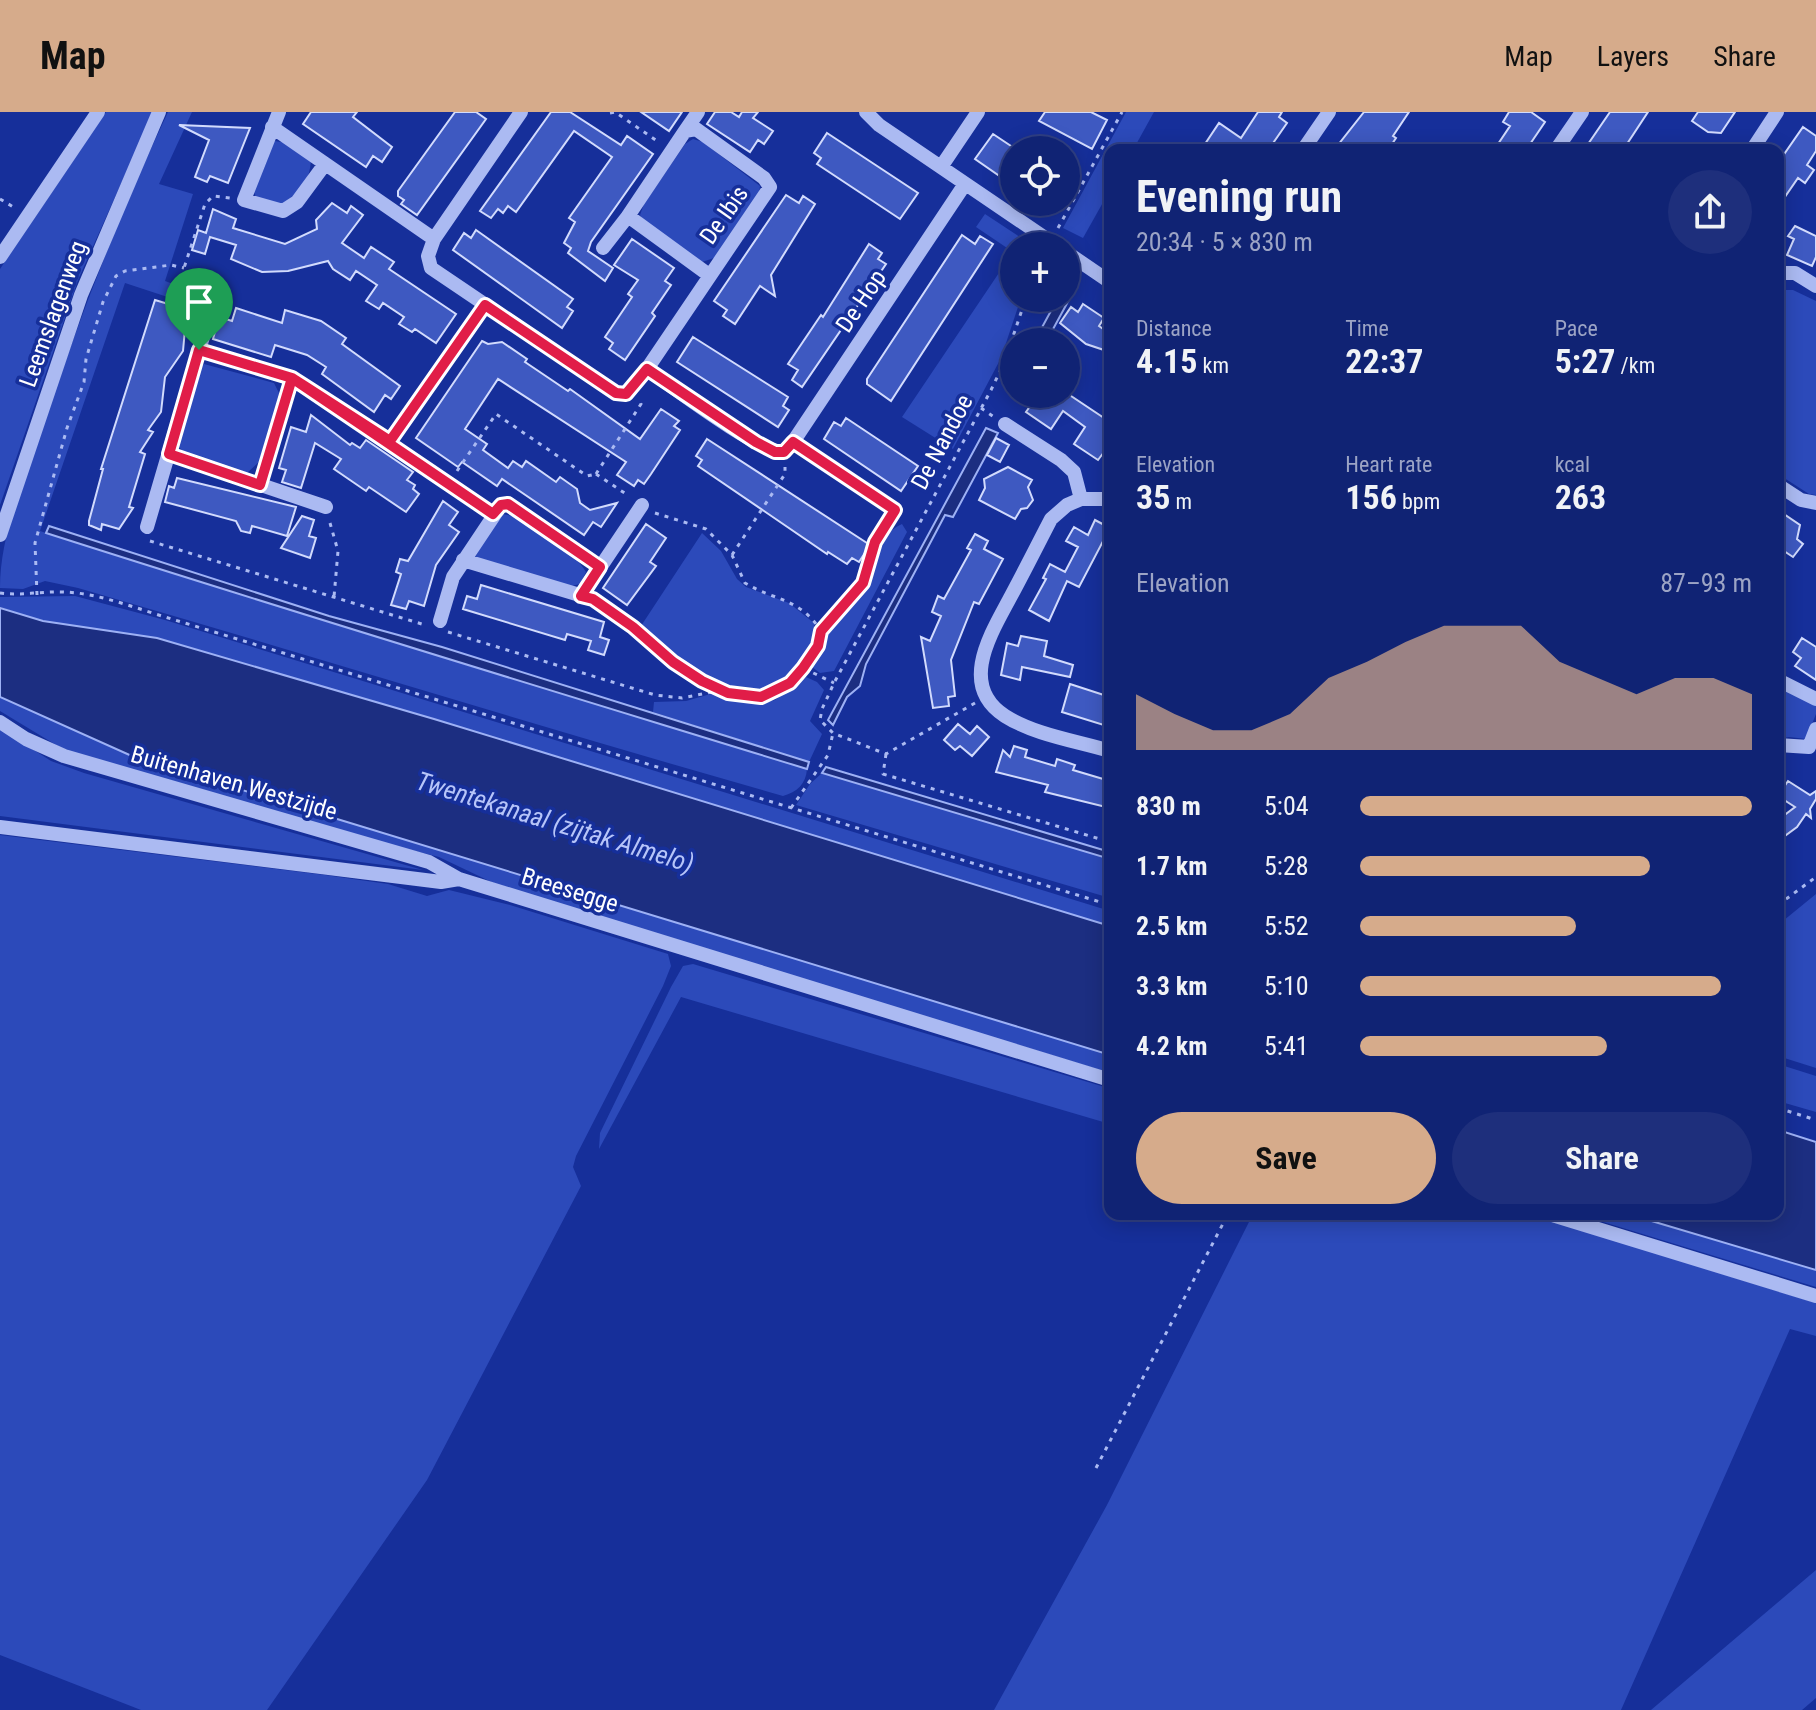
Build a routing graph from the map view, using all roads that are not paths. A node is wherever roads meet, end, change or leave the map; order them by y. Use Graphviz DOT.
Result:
graph roads {
  1 [pos="98,112"];
  2 [pos="159,112"];
  3 [pos="279,112"];
  4 [pos="521,112"];
  5 [pos="698,112"];
  6 [pos="866,112"];
  7 [pos="978,112"];
  8 [pos="1329,112"];
  9 [pos="1582,112"];
  10 [pos="1777,112"];
  11 [pos="272,127"];
  12 [pos="685,131"];
  13 [pos="1307,144"];
  14 [pos="1560,144"];
  15 [pos="1756,144"];
  16 [pos="325,164"];
  17 [pos="941,167"];
  18 [pos="965,184"];
  19 [pos="628,216"];
  20 [pos="1036,232"];
  21 [pos="434,239"];
  22 [pos="603,248"];
  23 [pos="0,257"];
  24 [pos="1080,262"];
  25 [pos="1784,273"];
  26 [pos="709,275"];
  27 [pos="1104,278"];
  28 [pos="1816,286"];
  29 [pos="215,298"];
  30 [pos="485,305"];
  31 [pos="199,350"];
  32 [pos="647,369"];
  33 [pos="292,378"];
  34 [pos="1005,424"];
  35 [pos="390,441"];
  36 [pos="789,447"];
  37 [pos="169,454"];
  38 [pos="260,485"];
  39 [pos="1784,489"];
  40 [pos="1081,499"];
  41 [pos="1104,499"];
  42 [pos="1816,503"];
  43 [pos="642,505"];
  44 [pos="326,507"];
  45 [pos="895,510"];
  46 [pos="493,514"];
  47 [pos="147,527"];
  48 [pos="0,535"];
  49 [pos="463,560"];
  50 [pos="600,567"];
  51 [pos="581,596"];
  52 [pos="440,621"];
  53 [pos="633,627"];
  54 [pos="1784,683"];
  55 [pos="1816,699"];
  56 [pos="0,722"];
  57 [pos="1816,729"];
  58 [pos="1784,745"];
  59 [pos="1104,749"];
  60 [pos="0,827"];
  61 [pos="459,879"];
  62 [pos="1104,1078"];
  63 [pos="1569,1220"];
  64 [pos="1816,1296"];
  1 -- 23 [label="street"];
  2 -- 48 [label="street, Leemslagenweg"];
  3 -- 11 [label="street"];
  4 -- 21 [label="street"];
  5 -- 12 [label="street"];
  6 -- 17 [label="street"];
  7 -- 17 [label="street"];
  8 -- 13 [label="street"];
  9 -- 14 [label="street"];
  10 -- 15 [label="street"];
  11 -- 16 [label="street"];
  11 -- 16 [label="street"];
  12 -- 19 [label="street"];
  12 -- 26 [label="street, De Ibis"];
  16 -- 21 [label="street"];
  17 -- 18 [label="street"];
  18 -- 20 [label="street"];
  18 -- 36 [label="street, De Hop"];
  19 -- 22 [label="street"];
  19 -- 26 [label="street, De Ibis"];
  21 -- 30 [label="street"];
  24 -- 27 [label="street"];
  25 -- 28 [label="street"];
  26 -- 32 [label="street, De Ibis"];
  29 -- 31 [label="street"];
  30 -- 32 [label="street"];
  30 -- 35 [label="street"];
  31 -- 33 [label="street"];
  31 -- 37 [label="street"];
  32 -- 36 [label="street"];
  33 -- 35 [label="street"];
  33 -- 38 [label="street"];
  34 -- 40 [label="street"];
  35 -- 46 [label="street"];
  36 -- 45 [label="street"];
  37 -- 38 [label="street"];
  37 -- 47 [label="street"];
  38 -- 44 [label="street"];
  39 -- 42 [label="street"];
  40 -- 41 [label="street"];
  40 -- 59 [label="street"];
  43 -- 50 [label="street"];
  46 -- 49 [label="street"];
  46 -- 50 [label="street"];
  49 -- 51 [label="street"];
  49 -- 52 [label="street"];
  50 -- 51 [label="street"];
  51 -- 53 [label="street"];
  54 -- 55 [label="street"];
  56 -- 61 [label="street, Buitenhaven Westzijde"];
  57 -- 58 [label="street"];
  60 -- 61 [label="street, Breesegge"];
  61 -- 62 [label="street, Breesegge"];
  63 -- 64 [label="street"];
}
